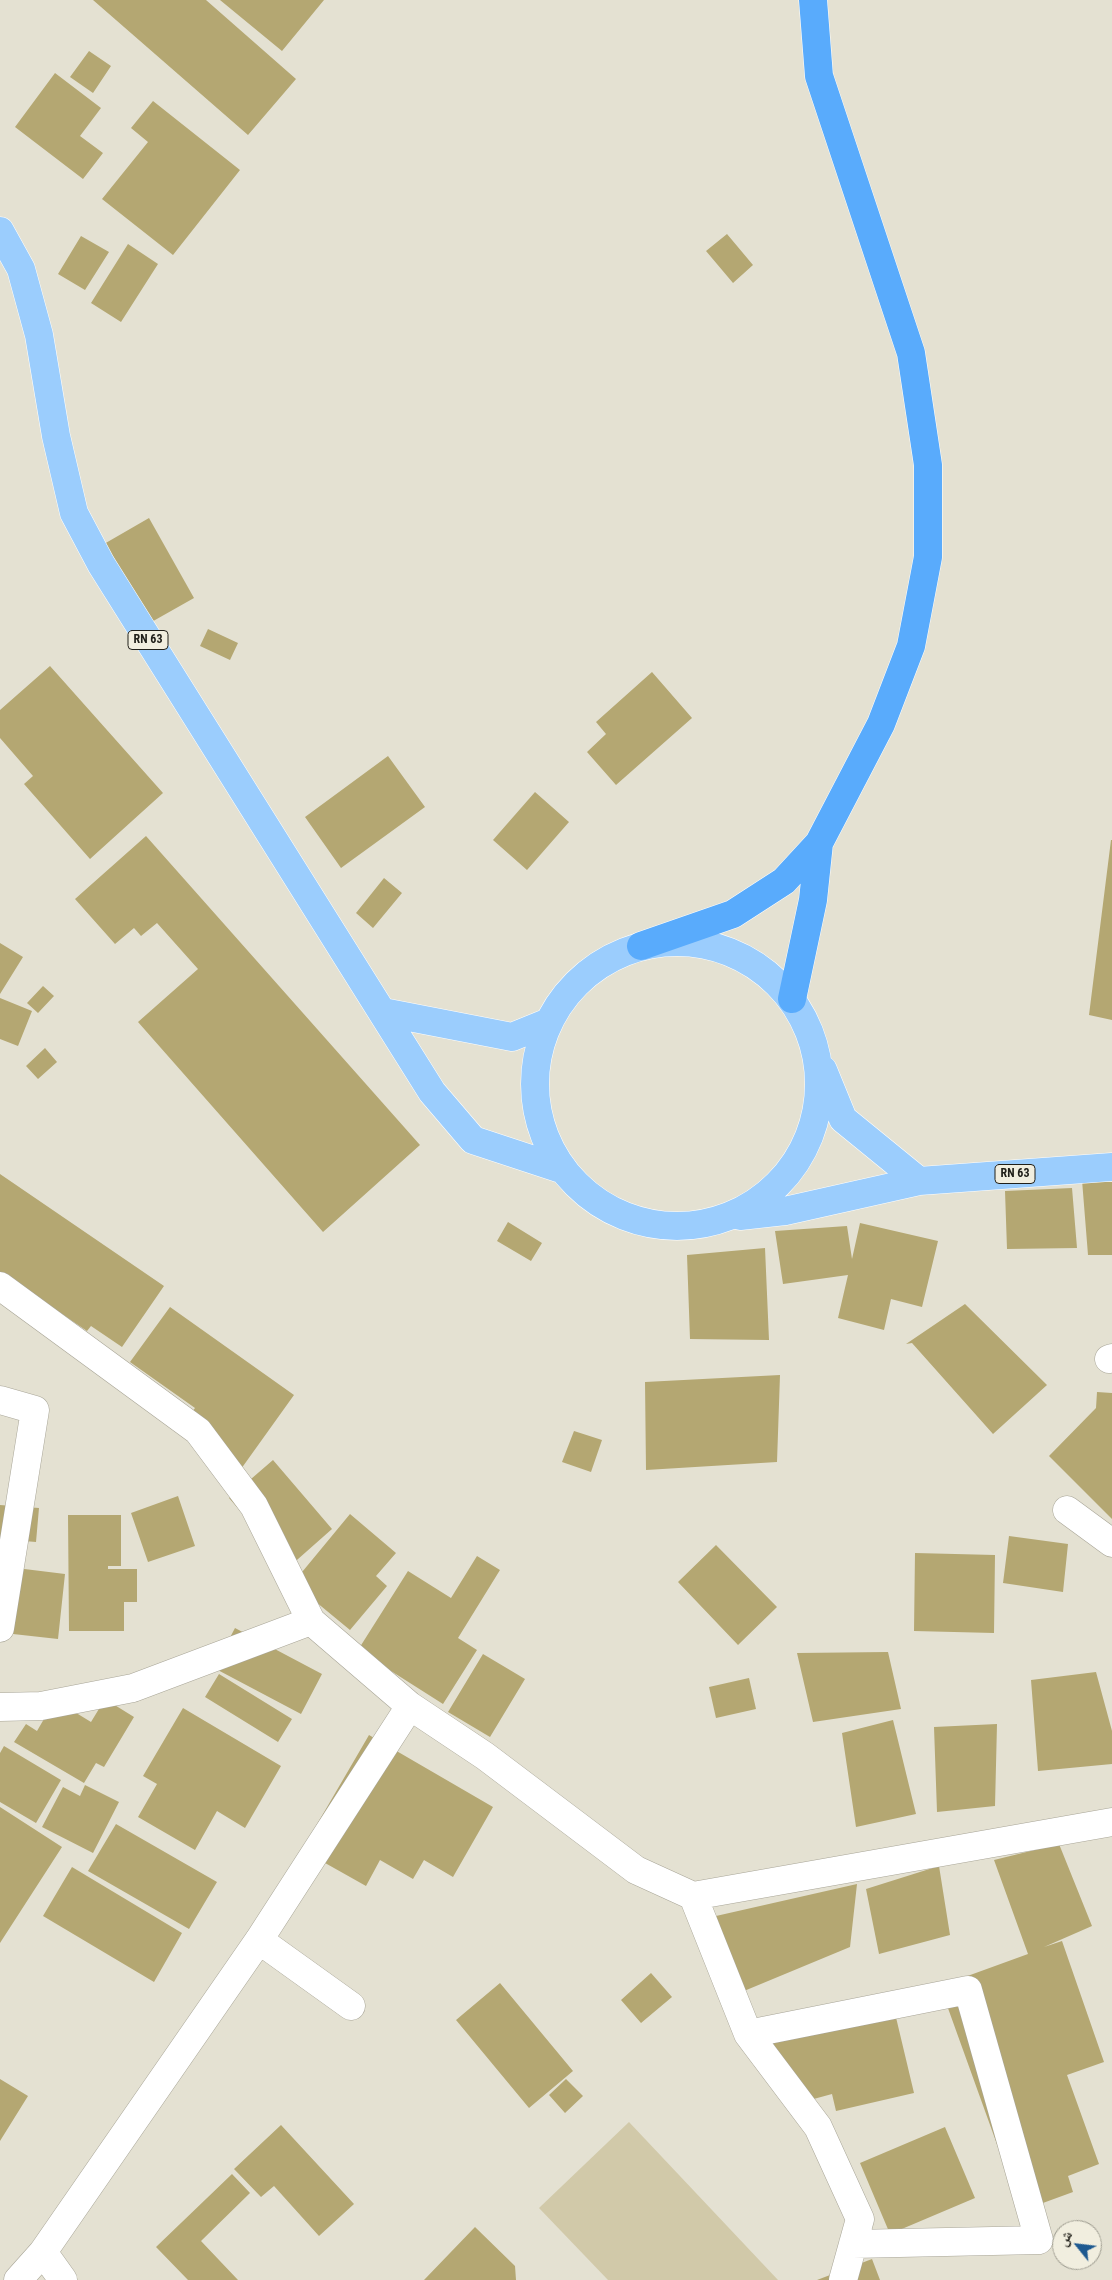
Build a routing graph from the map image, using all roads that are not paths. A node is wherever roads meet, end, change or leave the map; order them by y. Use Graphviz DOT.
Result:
graph roads {
  1 [pos="813,0"];
  2 [pos="0,231"];
  3 [pos="819,843"];
  4 [pos="641,946"];
  5 [pos="792,999"];
  6 [pos="383,1012"];
  7 [pos="549,1022"];
  8 [pos="816,1053"];
  9 [pos="1112,1167"];
  10 [pos="561,1169"];
  11 [pos="919,1181"];
  12 [pos="727,1218"];
  13 [pos="0,1286"];
  14 [pos="0,1400"];
  15 [pos="1067,1510"];
  16 [pos="1112,1543"];
  17 [pos="311,1621"];
  18 [pos="0,1628"];
  19 [pos="410,1706"];
  20 [pos="0,1707"];
  21 [pos="1112,1822"];
  22 [pos="693,1896"];
  23 [pos="259,1940"];
  24 [pos="352,2006"];
  25 [pos="748,2034"];
  26 [pos="853,2244"];
  27 [pos="43,2252"];
  28 [pos="18,2280"];
  29 [pos="63,2280"];
  30 [pos="843,2280"];
  1 -- 3 [label="highway"];
  2 -- 6 [label="main road, RN 63"];
  3 -- 4 [label="highway"];
  3 -- 5 [label="highway"];
  4 -- 5 [label="main road"];
  4 -- 7 [label="main road"];
  5 -- 8 [label="main road"];
  6 -- 7 [label="main road"];
  6 -- 10 [label="main road"];
  7 -- 10 [label="main road"];
  8 -- 11 [label="main road"];
  8 -- 12 [label="main road"];
  9 -- 11 [label="main road, RN 63"];
  10 -- 12 [label="main road"];
  11 -- 12 [label="main road"];
  13 -- 17 [label="street"];
  14 -- 18 [label="street"];
  15 -- 16 [label="street"];
  17 -- 19 [label="street"];
  17 -- 20 [label="street"];
  19 -- 22 [label="street"];
  19 -- 23 [label="street"];
  21 -- 22 [label="street"];
  22 -- 25 [label="street"];
  23 -- 24 [label="street"];
  23 -- 27 [label="street"];
  25 -- 26 [label="street"];
  25 -- 26 [label="street"];
  26 -- 30 [label="street"];
  27 -- 28 [label="street"];
  27 -- 29 [label="street"];
}
